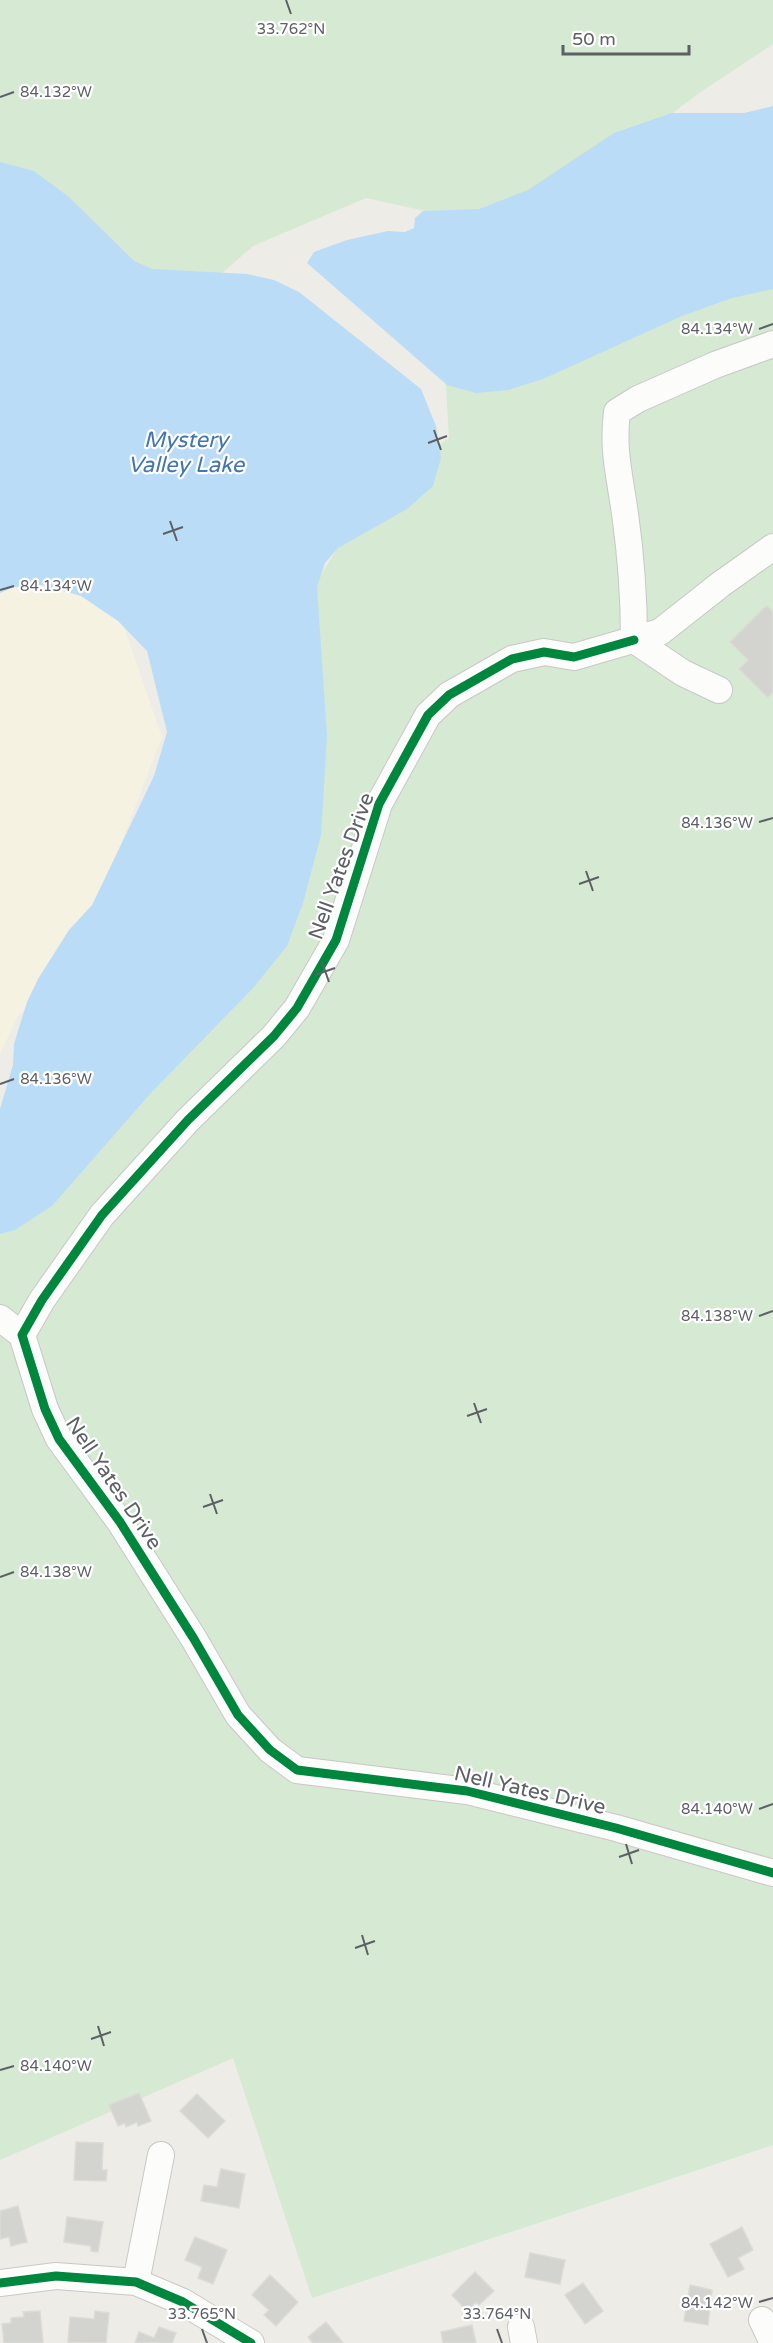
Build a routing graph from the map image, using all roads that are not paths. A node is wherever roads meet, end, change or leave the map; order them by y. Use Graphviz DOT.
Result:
graph roads {
  1 [pos="773,344"];
  2 [pos="773,547"];
  3 [pos="634,640"];
  4 [pos="719,690"];
  5 [pos="0,1318"];
  6 [pos="22,1335"];
  7 [pos="773,1873"];
  8 [pos="161,2155"];
  9 [pos="136,2282"];
  10 [pos="0,2283"];
  11 [pos="762,2320"];
  12 [pos="251,2343"];
  13 [pos="773,2343"];
  1 -- 3 [label="street"];
  2 -- 3 [label="street, Nell Yates Drive"];
  3 -- 4 [label="street"];
  3 -- 6 [label="street, Nell Yates Drive"];
  5 -- 6 [label="street"];
  6 -- 7 [label="street, Nell Yates Drive"];
  8 -- 9 [label="street"];
  9 -- 10 [label="street"];
  9 -- 12 [label="street"];
  11 -- 13 [label="street"];
}
